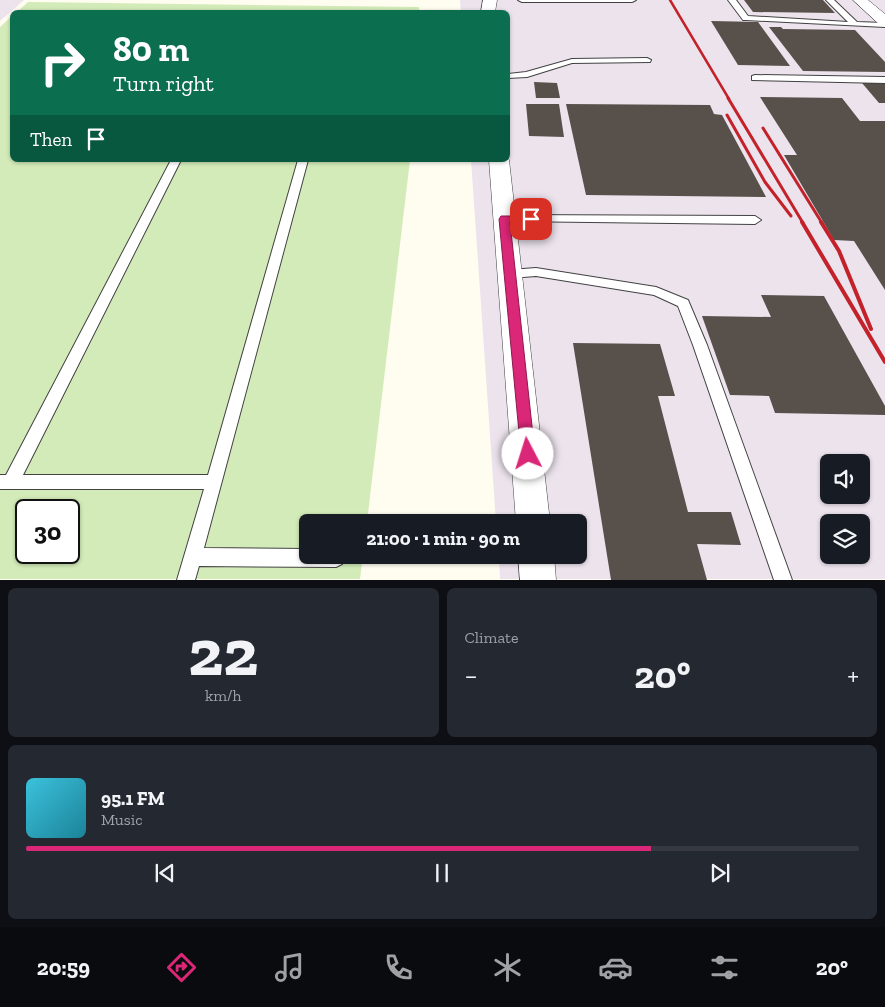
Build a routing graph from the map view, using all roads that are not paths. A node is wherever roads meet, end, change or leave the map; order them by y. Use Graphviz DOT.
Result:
graph roads {
  1 [pos="522,0"];
  2 [pos="632,0"];
  3 [pos="732,0"];
  4 [pos="830,0"];
  5 [pos="860,0"];
  6 [pos="885,23"];
  7 [pos="856,24"];
  8 [pos="647,60"];
  9 [pos="510,76"];
  10 [pos="755,78"];
  11 [pos="885,80"];
  12 [pos="175,162"];
  13 [pos="302,162"];
  14 [pos="498,162"];
  15 [pos="504,219"];
  16 [pos="756,220"];
  17 [pos="510,274"];
  18 [pos="6,482"];
  19 [pos="214,482"];
  20 [pos="533,514"];
  21 [pos="193,557"];
  22 [pos="299,558"];
  23 [pos="537,564"];
  24 [pos="186,580"];
  25 [pos="538,580"];
  26 [pos="783,580"];
  1 -- 2 [label="lane"];
  3 -- 7 [label="lane"];
  4 -- 7 [label="lane"];
  5 -- 6 [label="street"];
  6 -- 7 [label="lane"];
  8 -- 9 [label="lane"];
  10 -- 11 [label="lane"];
  12 -- 18 [label="lane"];
  13 -- 19 [label="lane"];
  14 -- 15 [label="street"];
  15 -- 16 [label="lane"];
  15 -- 17 [label="street"];
  17 -- 20 [label="street"];
  17 -- 26 [label="lane"];
  18 -- 19 [label="lane"];
  19 -- 21 [label="lane"];
  21 -- 22 [label="lane"];
  21 -- 24 [label="lane"];
  23 -- 25 [label="street"];
}
